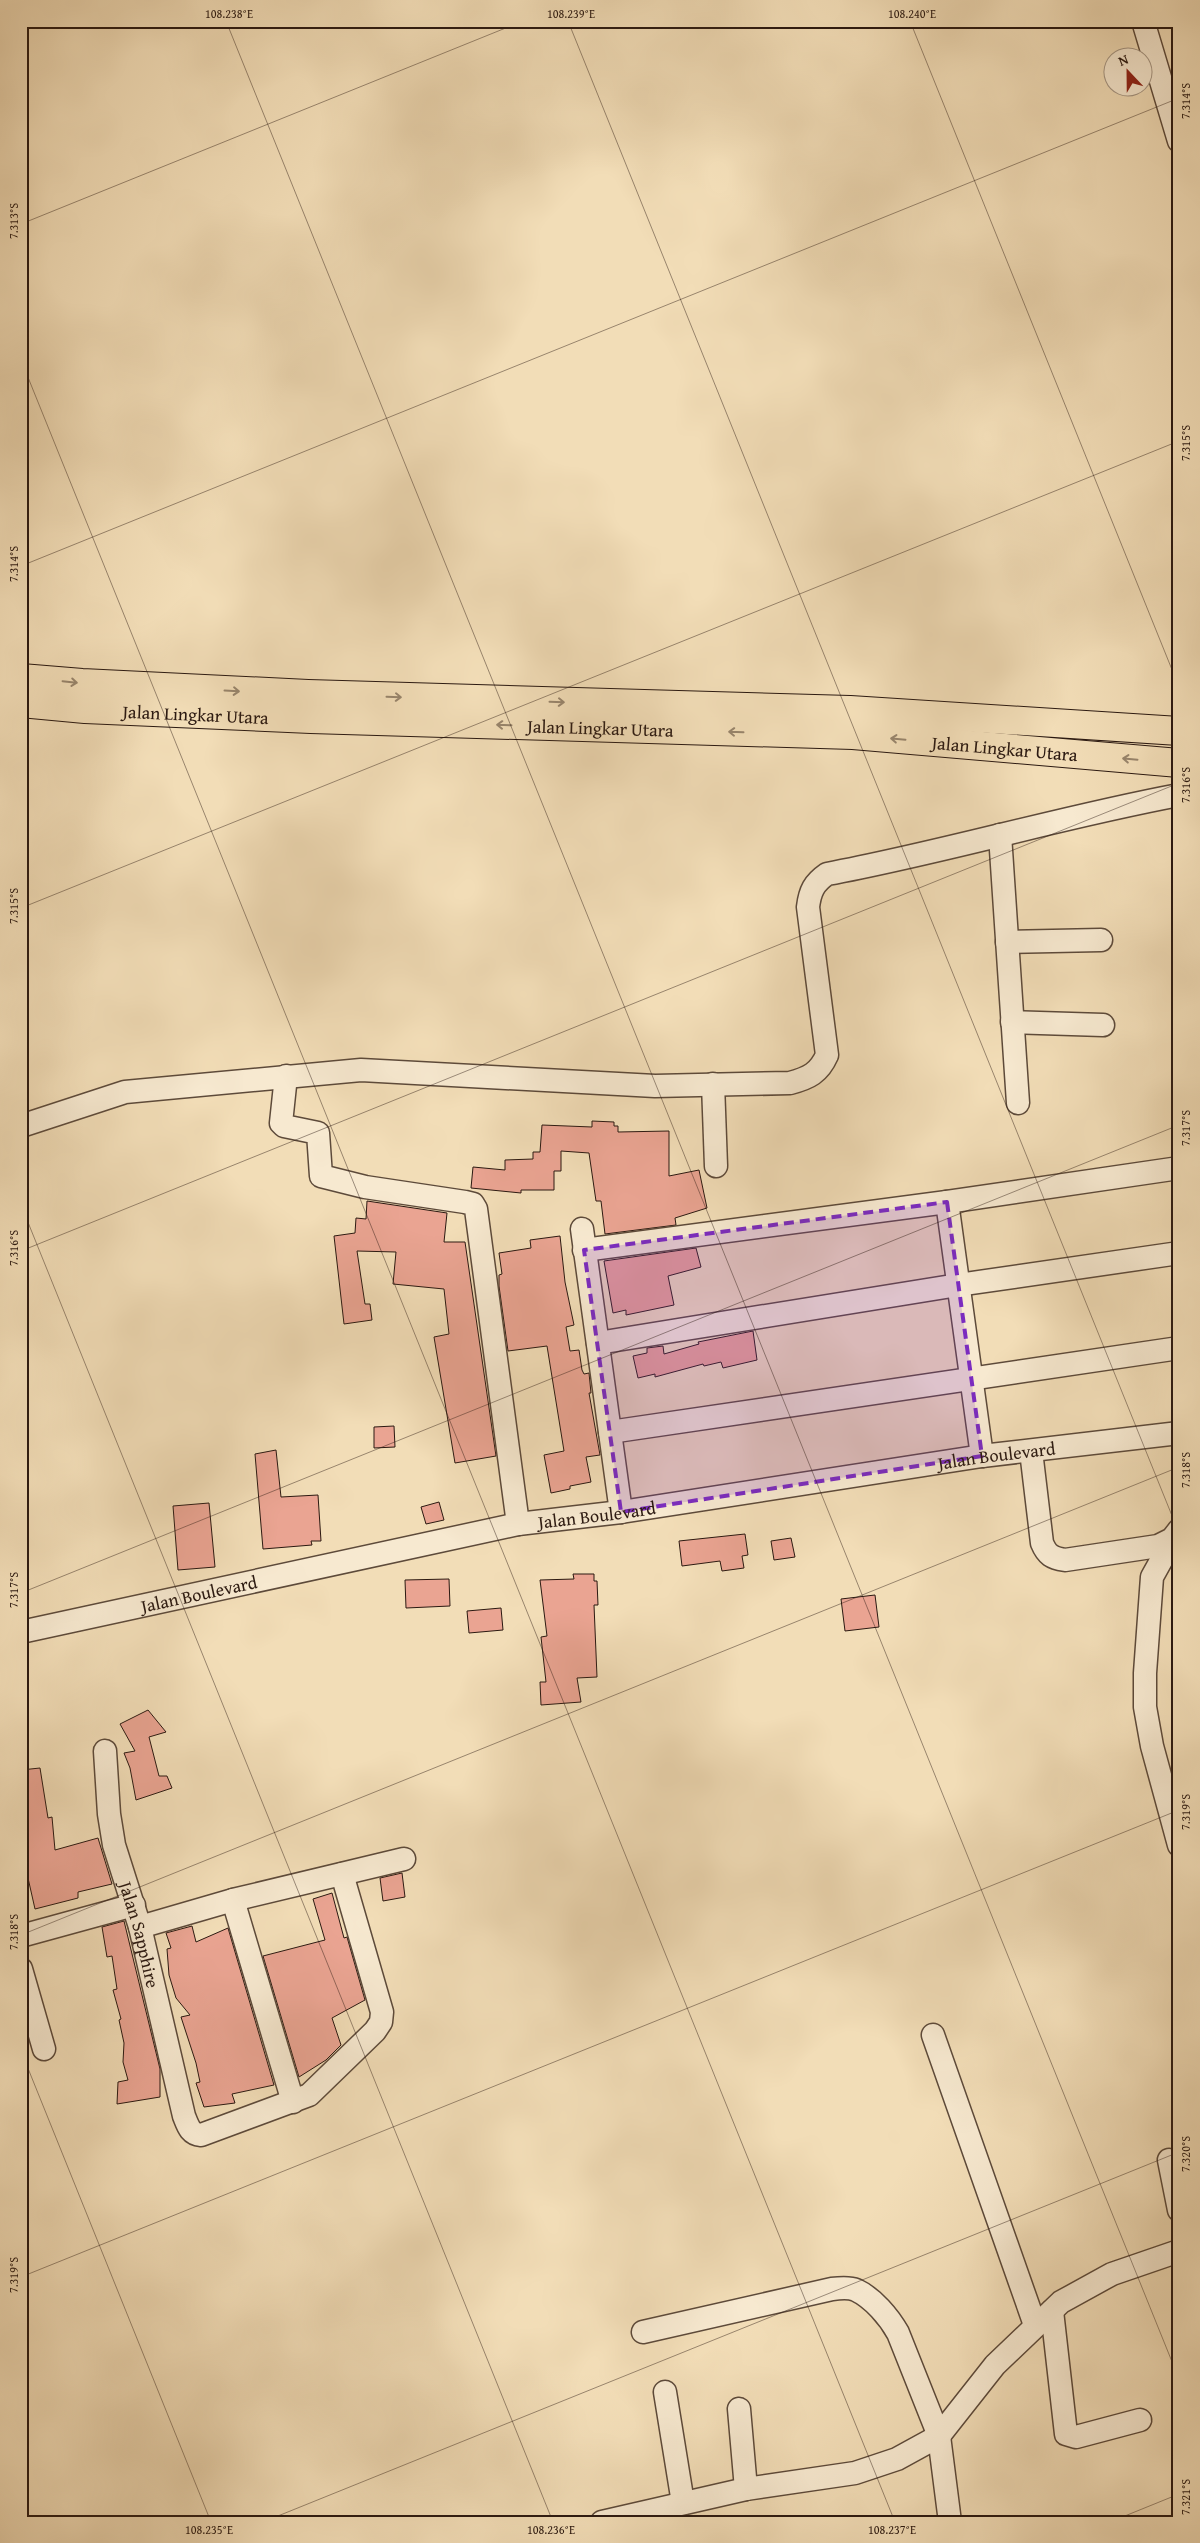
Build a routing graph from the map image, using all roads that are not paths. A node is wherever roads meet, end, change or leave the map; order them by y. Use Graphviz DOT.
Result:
graph roads {
  1 [pos="1143,21"];
  2 [pos="1179,141"];
  3 [pos="21,678"];
  4 [pos="21,703"];
  5 [pos="1096,726"];
  6 [pos="1179,731"];
  7 [pos="1092,756"];
  8 [pos="1179,763"];
  9 [pos="1179,795"];
  10 [pos="1000,835"];
  11 [pos="1101,940"];
  12 [pos="1007,942"];
  13 [pos="1012,1022"];
  14 [pos="1103,1025"];
  15 [pos="286,1076"];
  16 [pos="713,1084"];
  17 [pos="1018,1103"];
  18 [pos="21,1126"];
  19 [pos="716,1166"];
  20 [pos="1179,1168"];
  21 [pos="948,1202"];
  22 [pos="1179,1254"];
  23 [pos="958,1285"];
  24 [pos="598,1343"];
  25 [pos="1179,1348"];
  26 [pos="971,1377"];
  27 [pos="610,1432"];
  28 [pos="1179,1433"];
  29 [pos="1031,1451"];
  30 [pos="982,1456"];
  31 [pos="621,1512"];
  32 [pos="518,1524"];
  33 [pos="1172,1536"];
  34 [pos="21,1632"];
  35 [pos="105,1751"];
  36 [pos="1179,1845"];
  37 [pos="404,1859"];
  38 [pos="342,1874"];
  39 [pos="233,1900"];
  40 [pos="134,1905"];
  41 [pos="140,1927"];
  42 [pos="21,1936"];
  43 [pos="21,1969"];
  44 [pos="933,2035"];
  45 [pos="44,2049"];
  46 [pos="294,2102"];
  47 [pos="1169,2160"];
  48 [pos="1179,2210"];
  49 [pos="1179,2251"];
  50 [pos="1043,2318"];
  51 [pos="643,2332"];
  52 [pos="665,2392"];
  53 [pos="739,2409"];
  54 [pos="1140,2420"];
  55 [pos="939,2436"];
  56 [pos="746,2489"];
  57 [pos="683,2503"];
  58 [pos="602,2522"];
  59 [pos="950,2522"];
  1 -- 2 [label="street"];
  3 -- 5 [label="main road, Jalan Lingkar Utara, one-way"];
  7 -- 4 [label="main road, Jalan Lingkar Utara, one-way"];
  5 -- 6 [label="main road, Jalan Lingkar Utara"];
  5 -- 7 [label="main road"];
  8 -- 7 [label="main road, Jalan Lingkar Utara, one-way"];
  9 -- 10 [label="street"];
  10 -- 12 [label="street"];
  10 -- 16 [label="street"];
  11 -- 12 [label="street"];
  12 -- 13 [label="street"];
  13 -- 14 [label="street"];
  13 -- 17 [label="street"];
  15 -- 16 [label="street"];
  15 -- 18 [label="street"];
  15 -- 32 [label="street"];
  16 -- 19 [label="street"];
  20 -- 21 [label="street"];
  21 -- 23 [label="street"];
  21 -- 24 [label="street"];
  22 -- 23 [label="street"];
  23 -- 24 [label="street"];
  23 -- 26 [label="street"];
  24 -- 27 [label="street"];
  25 -- 26 [label="street"];
  26 -- 27 [label="street"];
  26 -- 30 [label="street"];
  27 -- 31 [label="street"];
  28 -- 29 [label="street, Jalan Boulevard"];
  29 -- 30 [label="street, Jalan Boulevard"];
  29 -- 33 [label="street"];
  30 -- 31 [label="street, Jalan Boulevard"];
  31 -- 32 [label="street, Jalan Boulevard"];
  32 -- 34 [label="street, Jalan Boulevard"];
  33 -- 36 [label="street"];
  35 -- 40 [label="street, Jalan Sapphire"];
  37 -- 38 [label="street"];
  38 -- 39 [label="street"];
  38 -- 46 [label="street"];
  39 -- 41 [label="street"];
  39 -- 46 [label="street"];
  40 -- 41 [label="street, Jalan Sapphire"];
  40 -- 42 [label="street"];
  41 -- 46 [label="street, Jalan Sapphire"];
  43 -- 45 [label="street"];
  44 -- 50 [label="street"];
  47 -- 48 [label="street"];
  49 -- 50 [label="street"];
  50 -- 54 [label="street"];
  50 -- 55 [label="street"];
  51 -- 55 [label="street"];
  52 -- 57 [label="street"];
  53 -- 56 [label="street"];
  55 -- 56 [label="street"];
  55 -- 59 [label="street"];
  56 -- 57 [label="street"];
  57 -- 58 [label="street"];
}
